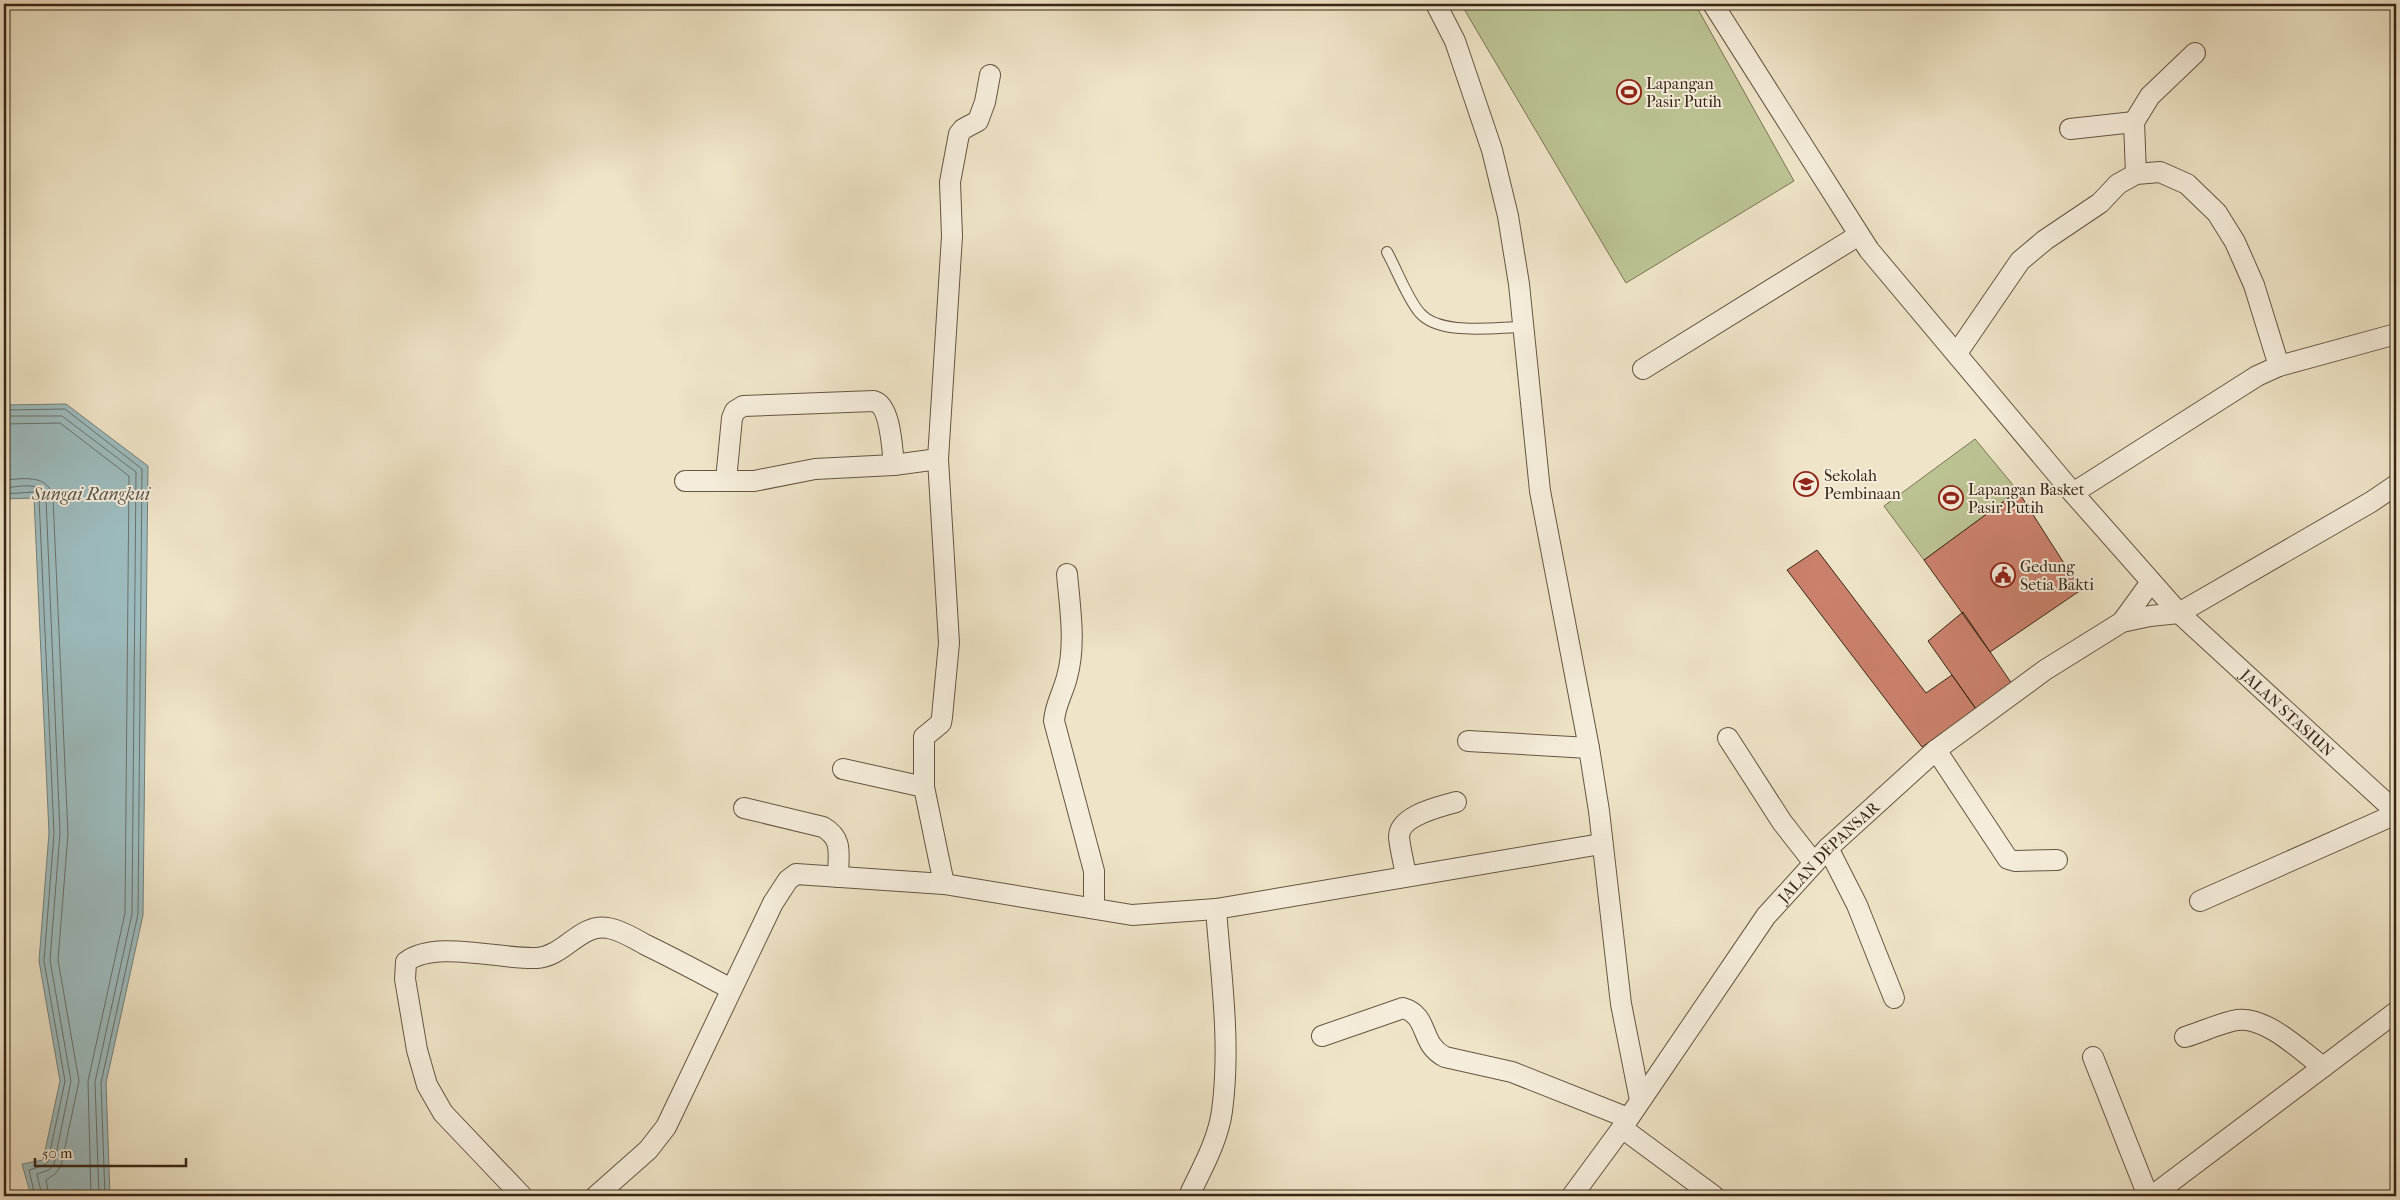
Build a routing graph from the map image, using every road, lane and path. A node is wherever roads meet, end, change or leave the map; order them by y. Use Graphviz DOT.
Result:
graph roads {
  1 [pos="1436,4"];
  2 [pos="1713,4"];
  3 [pos="2195,53"];
  4 [pos="990,75"];
  5 [pos="2134,122"];
  6 [pos="2070,129"];
  7 [pos="2136,174"];
  8 [pos="1859,235"];
  9 [pos="1387,252"];
  10 [pos="1523,327"];
  11 [pos="2396,334"];
  12 [pos="1957,353"];
  13 [pos="2279,366"];
  14 [pos="1643,369"];
  15 [pos="938,459"];
  16 [pos="894,465"];
  17 [pos="726,480"];
  18 [pos="685,481"];
  19 [pos="2396,485"];
  20 [pos="2073,493"];
  21 [pos="1068,574"];
  22 [pos="2150,582"];
  23 [pos="2178,613"];
  24 [pos="2122,622"];
  25 [pos="1728,738"];
  26 [pos="1468,742"];
  27 [pos="1589,748"];
  28 [pos="1936,750"];
  29 [pos="842,769"];
  30 [pos="924,787"];
  31 [pos="1456,802"];
  32 [pos="744,808"];
  33 [pos="2396,813"];
  34 [pos="1601,844"];
  35 [pos="1828,848"];
  36 [pos="2057,860"];
  37 [pos="1814,863"];
  38 [pos="1406,876"];
  39 [pos="838,877"];
  40 [pos="944,884"];
  41 [pos="2200,901"];
  42 [pos="1094,908"];
  43 [pos="1216,909"];
  44 [pos="731,989"];
  45 [pos="1894,998"];
  46 [pos="2396,1012"];
  47 [pos="1322,1036"];
  48 [pos="2185,1037"];
  49 [pos="2092,1057"];
  50 [pos="2323,1067"];
  51 [pos="1640,1100"];
  52 [pos="1625,1123"];
  53 [pos="522,1196"];
  54 [pos="596,1196"];
  55 [pos="1189,1196"];
  56 [pos="1572,1196"];
  57 [pos="1714,1196"];
  58 [pos="2148,1196"];
  59 [pos="2152,1196"];
  1 -- 10 [label="street"];
  2 -- 8 [label="street, JALAN STASIUN"];
  3 -- 5 [label="street"];
  4 -- 15 [label="street"];
  5 -- 6 [label="street"];
  5 -- 7 [label="street"];
  7 -- 12 [label="street"];
  7 -- 13 [label="street"];
  8 -- 12 [label="street, JALAN STASIUN"];
  8 -- 14 [label="street"];
  9 -- 10 [label="lane"];
  10 -- 27 [label="street"];
  11 -- 13 [label="street"];
  12 -- 20 [label="street, JALAN STASIUN"];
  13 -- 20 [label="street"];
  15 -- 16 [label="street"];
  15 -- 30 [label="street"];
  16 -- 17 [label="street"];
  16 -- 17 [label="street"];
  17 -- 18 [label="street"];
  19 -- 23 [label="street"];
  20 -- 22 [label="street, JALAN STASIUN"];
  21 -- 42 [label="street"];
  22 -- 23 [label="street, JALAN STASIUN"];
  22 -- 24 [label="street"];
  23 -- 24 [label="street, JALAN DEPANSAR"];
  23 -- 33 [label="street, JALAN STASIUN"];
  24 -- 28 [label="street, JALAN DEPANSAR"];
  25 -- 37 [label="street"];
  26 -- 27 [label="street"];
  27 -- 34 [label="street"];
  28 -- 35 [label="street, JALAN DEPANSAR"];
  28 -- 36 [label="street"];
  29 -- 30 [label="street"];
  30 -- 40 [label="street"];
  31 -- 38 [label="street"];
  32 -- 39 [label="street"];
  33 -- 41 [label="street"];
  34 -- 38 [label="street"];
  34 -- 51 [label="street"];
  35 -- 37 [label="street, JALAN DEPANSAR"];
  35 -- 45 [label="street"];
  37 -- 51 [label="street, JALAN DEPANSAR"];
  38 -- 43 [label="street"];
  39 -- 40 [label="street"];
  39 -- 44 [label="street"];
  40 -- 42 [label="street"];
  42 -- 43 [label="street"];
  43 -- 55 [label="street"];
  44 -- 53 [label="street"];
  44 -- 54 [label="street"];
  46 -- 50 [label="street"];
  47 -- 52 [label="street"];
  48 -- 50 [label="street"];
  49 -- 58 [label="street"];
  50 -- 59 [label="street"];
  51 -- 52 [label="street, JALAN DEPANSAR"];
  52 -- 56 [label="street, JALAN DEPANSAR"];
  52 -- 57 [label="street"];
}
